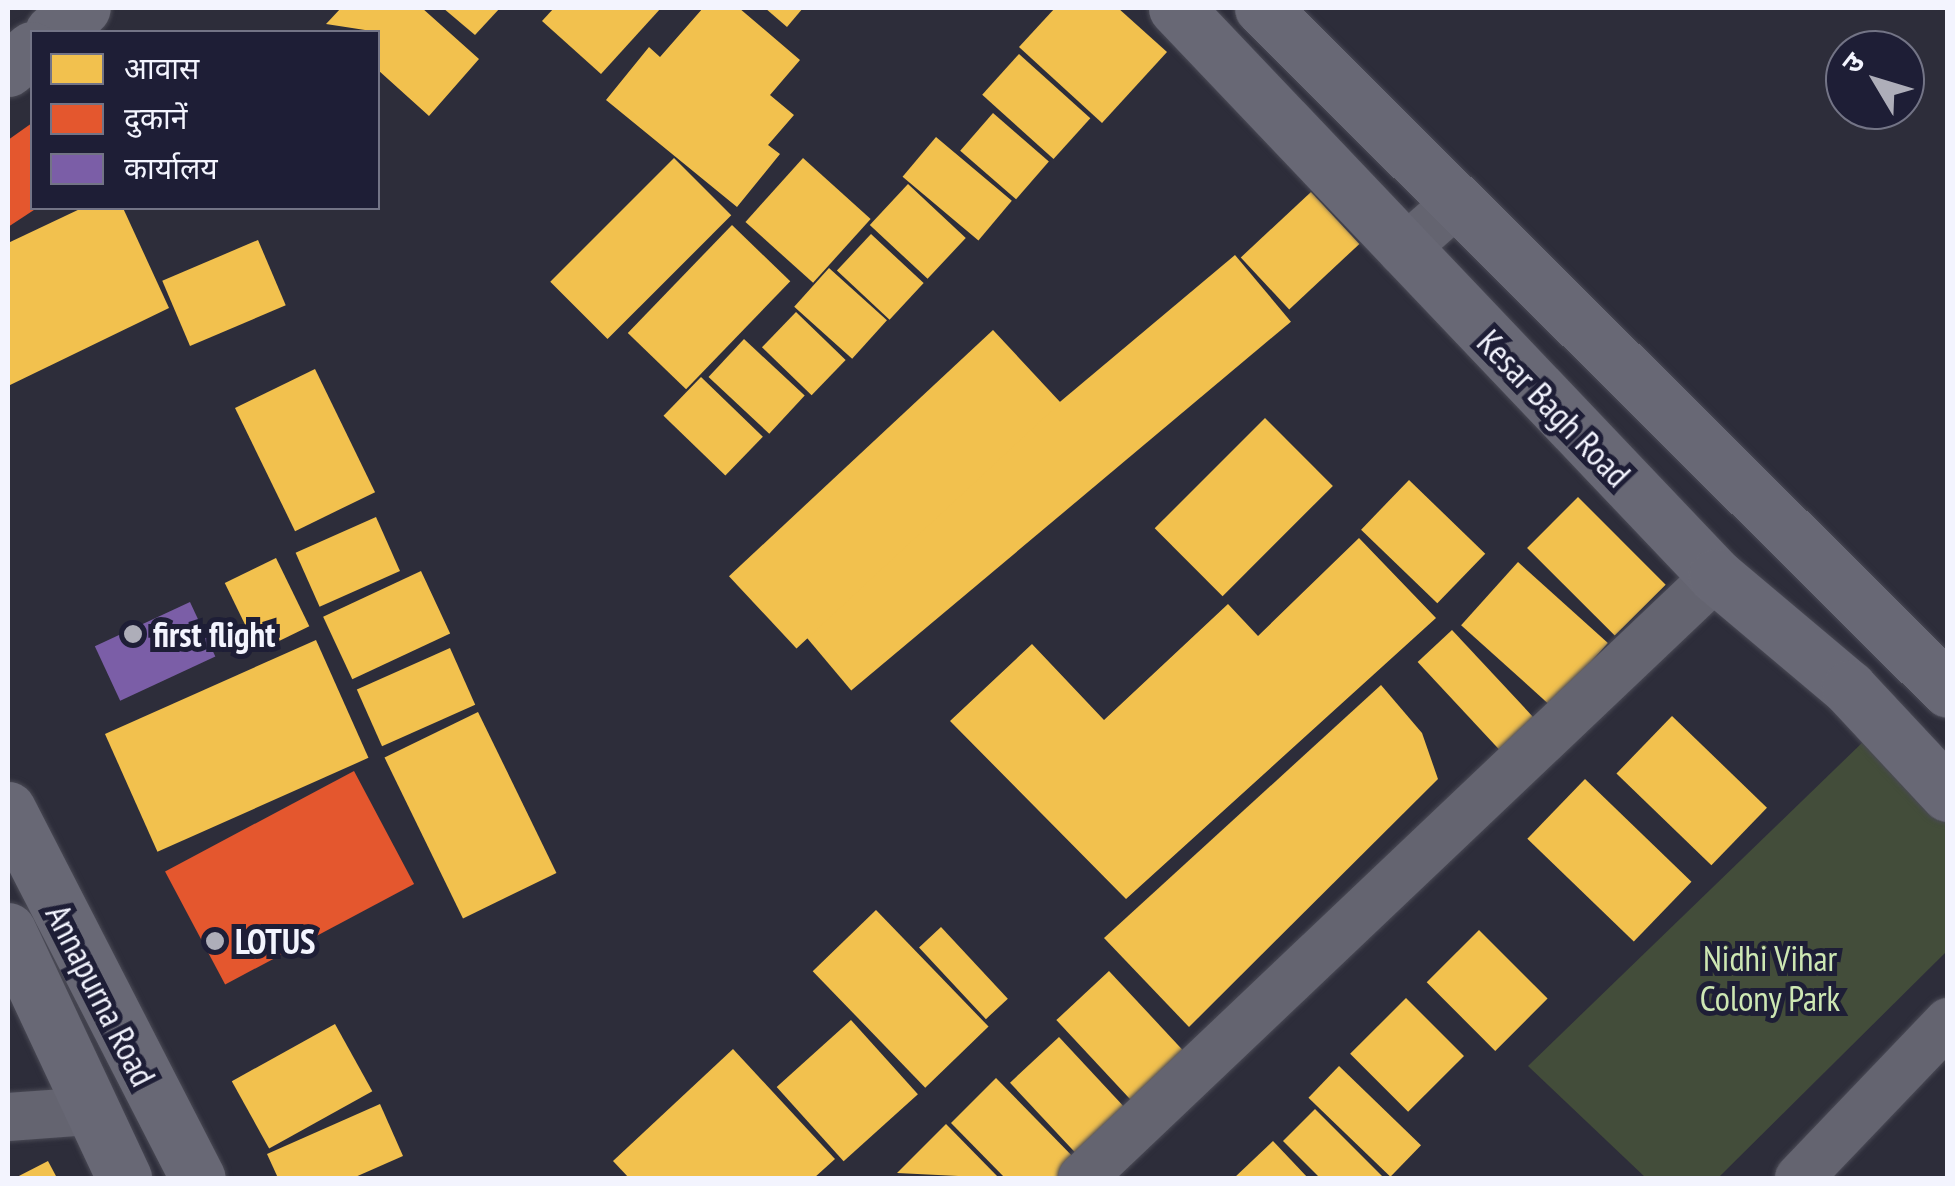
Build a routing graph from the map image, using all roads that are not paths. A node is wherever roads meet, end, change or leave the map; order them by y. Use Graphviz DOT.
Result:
graph roads {
  1 [pos="83,8"];
  2 [pos="1176,8"];
  3 [pos="1262,8"];
  4 [pos="55,30"];
  5 [pos="30,50"];
  6 [pos="8,69"];
  7 [pos="1453,206"];
  8 [pos="1402,251"];
  9 [pos="1716,576"];
  10 [pos="1948,690"];
  11 [pos="1948,794"];
  12 [pos="8,809"];
  13 [pos="8,930"];
  14 [pos="1948,1022"];
  15 [pos="89,1111"];
  16 [pos="8,1117"];
  17 [pos="124,1178"];
  18 [pos="198,1178"];
  19 [pos="1082,1178"];
  20 [pos="1799,1178"];
  1 -- 4 [label="main road"];
  2 -- 8 [label="main road, Kesar Bagh Road"];
  3 -- 7 [label="main road, Kesar Bagh Road"];
  5 -- 6 [label="main road"];
  7 -- 8 [label="street"];
  7 -- 10 [label="main road, Kesar Bagh Road"];
  8 -- 9 [label="main road, Kesar Bagh Road"];
  9 -- 11 [label="main road, Kesar Bagh Road"];
  9 -- 19 [label="street"];
  12 -- 18 [label="main road, Annapurna Road"];
  13 -- 15 [label="main road, Annapurna Road"];
  14 -- 20 [label="street"];
  15 -- 16 [label="street"];
  15 -- 17 [label="main road, Annapurna Road"];
}
